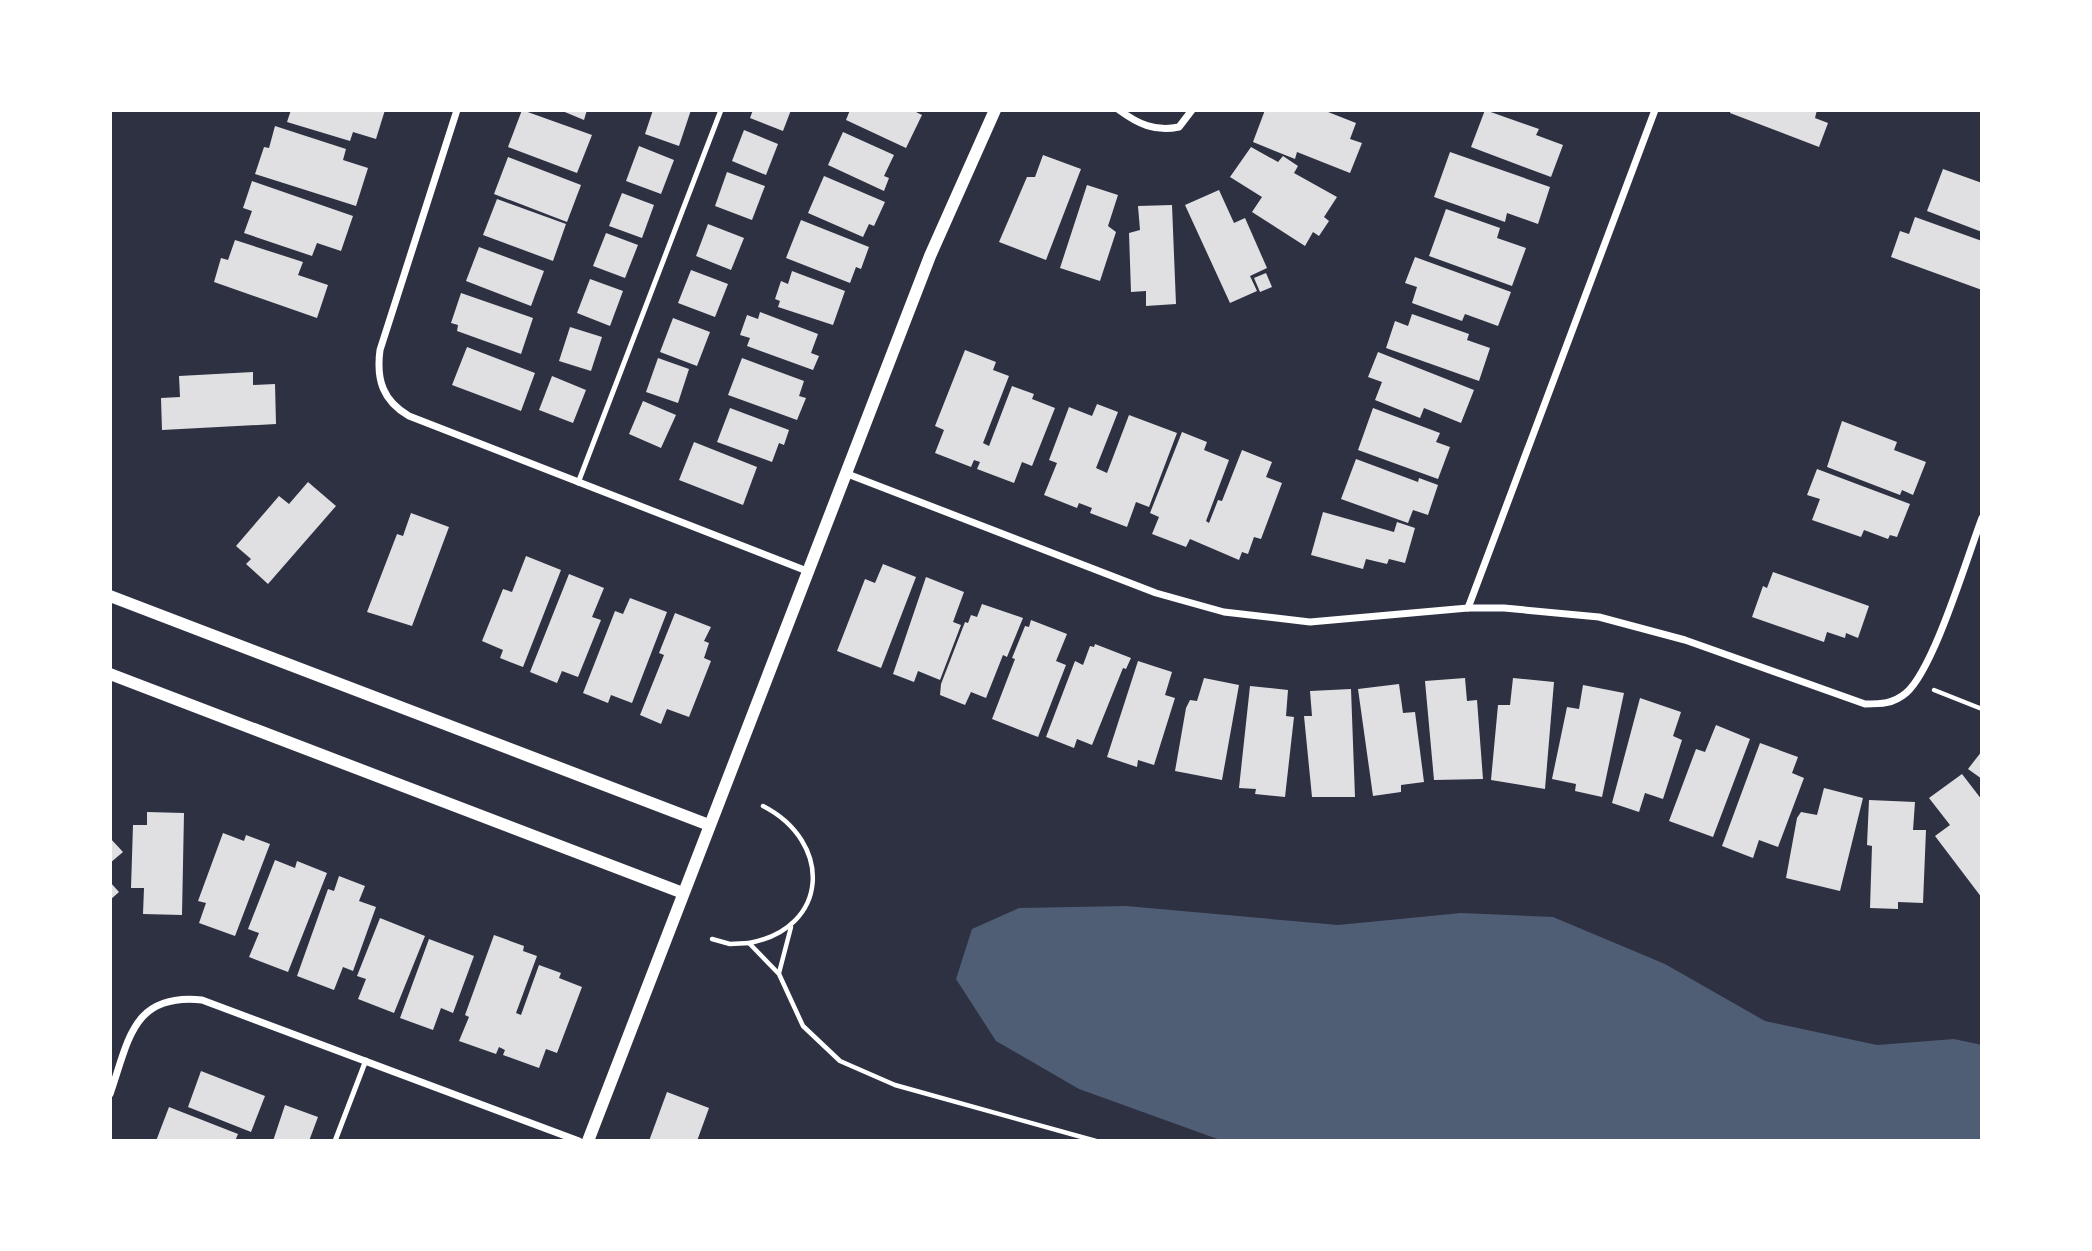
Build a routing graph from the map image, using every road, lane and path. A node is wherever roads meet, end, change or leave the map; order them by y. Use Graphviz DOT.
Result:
graph roads {
  1 [pos="457,110"];
  2 [pos="721,110"];
  3 [pos="995,110"];
  4 [pos="1119,110"];
  5 [pos="1192,110"];
  6 [pos="1654,110"];
  7 [pos="845,473"];
  8 [pos="578,483"];
  9 [pos="1982,518"];
  10 [pos="807,571"];
  11 [pos="110,596"];
  12 [pos="1468,608"];
  13 [pos="110,674"];
  14 [pos="1915,683"];
  15 [pos="1982,709"];
  16 [pos="763,806"];
  17 [pos="709,825"];
  18 [pos="683,893"];
  19 [pos="793,924"];
  20 [pos="712,939"];
  21 [pos="748,943"];
  22 [pos="779,974"];
  23 [pos="366,1060"];
  24 [pos="110,1094"];
  25 [pos="335,1141"];
  26 [pos="579,1141"];
  27 [pos="588,1141"];
  28 [pos="1096,1141"];
  1 -- 8 [label="street"];
  2 -- 8 [label="lane"];
  3 -- 7 [label="street"];
  4 -- 5 [label="street"];
  6 -- 12 [label="street"];
  7 -- 10 [label="street"];
  7 -- 12 [label="street"];
  8 -- 10 [label="street"];
  9 -- 14 [label="street"];
  10 -- 17 [label="street"];
  11 -- 17 [label="street"];
  12 -- 14 [label="street"];
  13 -- 18 [label="street"];
  14 -- 15 [label="path"];
  16 -- 19 [label="path"];
  17 -- 18 [label="street"];
  18 -- 27 [label="street"];
  19 -- 21 [label="path"];
  19 -- 22 [label="path"];
  20 -- 21 [label="path"];
  21 -- 22 [label="path"];
  22 -- 28 [label="path"];
  23 -- 24 [label="street"];
  23 -- 25 [label="lane"];
  23 -- 26 [label="street"];
}
